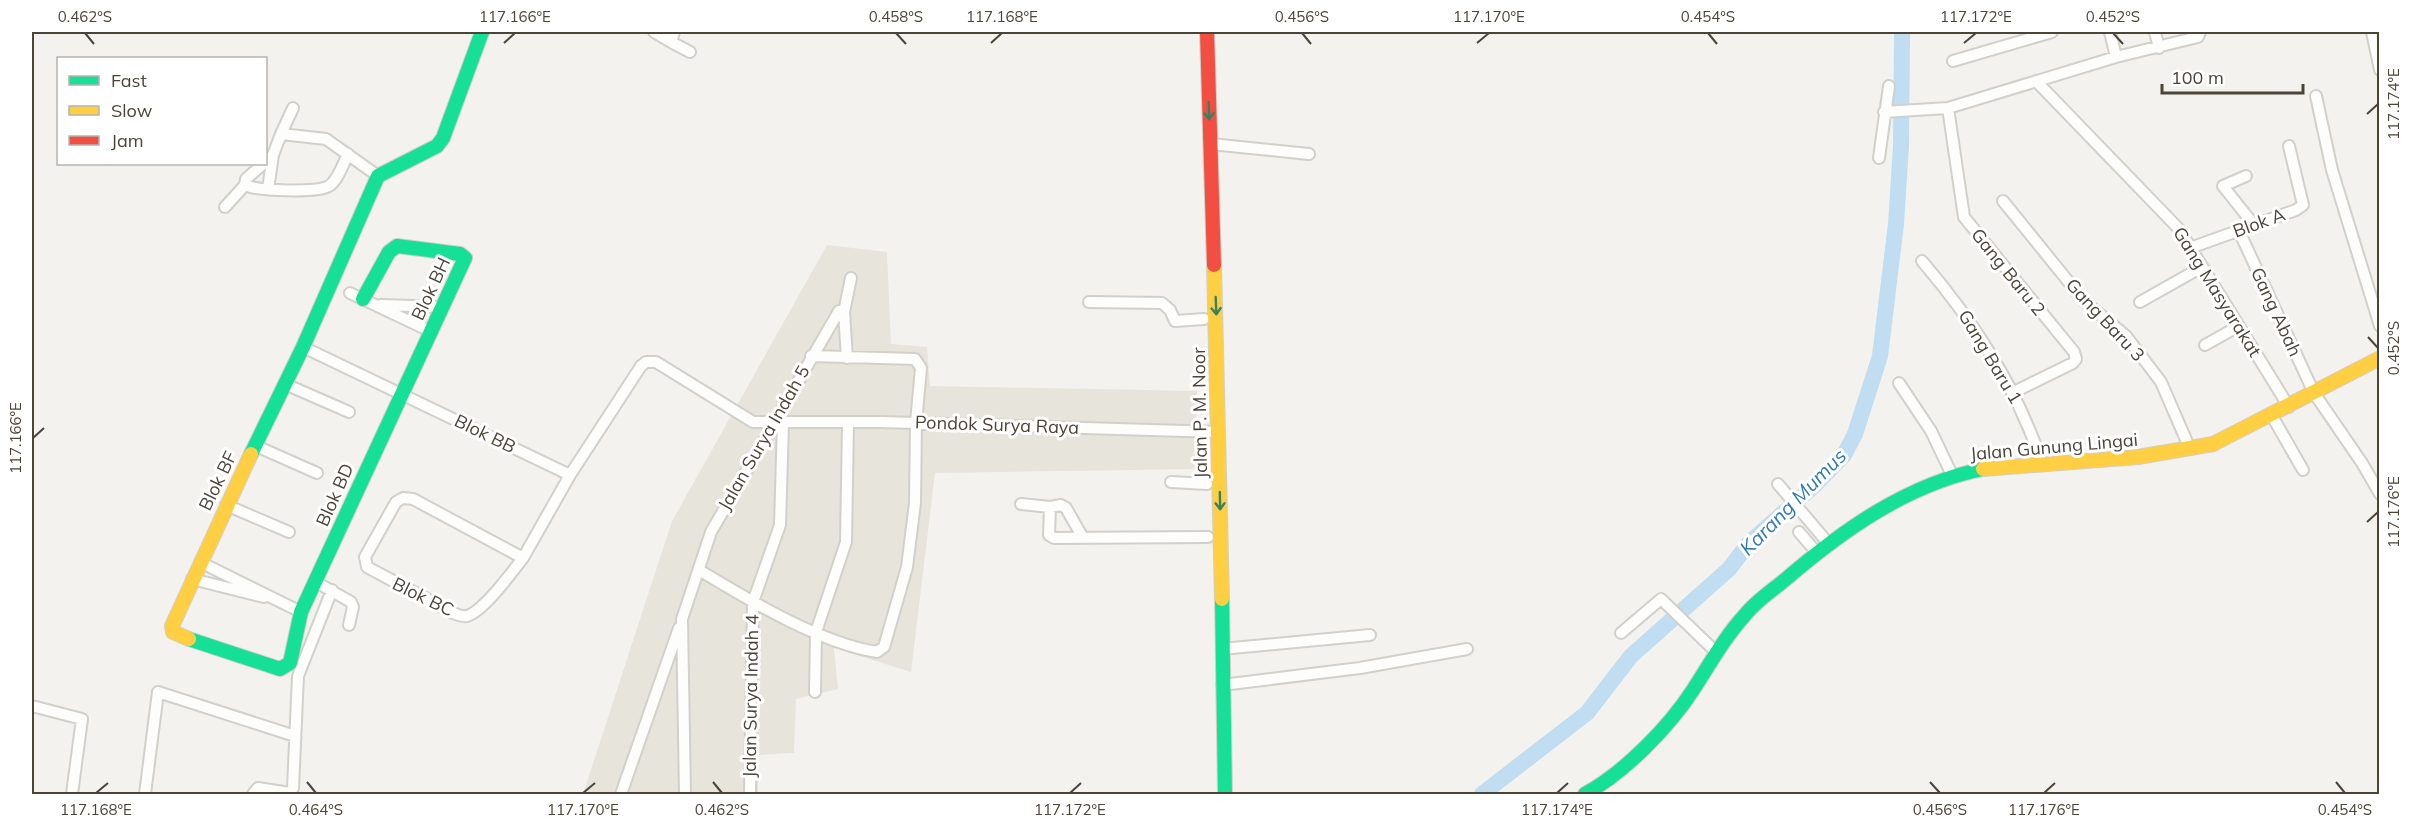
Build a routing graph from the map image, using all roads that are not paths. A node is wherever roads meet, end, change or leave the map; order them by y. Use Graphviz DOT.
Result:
graph roads {
  1 [pos="482,32"];
  2 [pos="654,32"];
  3 [pos="1196,32"];
  4 [pos="1207,32"];
  5 [pos="2052,32"];
  6 [pos="2110,32"];
  7 [pos="2155,32"];
  8 [pos="2200,32"];
  9 [pos="2372,32"];
  10 [pos="672,37"];
  11 [pos="2159,48"];
  12 [pos="690,52"];
  13 [pos="2116,57"];
  14 [pos="1953,62"];
  15 [pos="2379,69"];
  16 [pos="2036,81"];
  17 [pos="1889,86"];
  18 [pos="2316,96"];
  19 [pos="293,108"];
  20 [pos="1948,108"];
  21 [pos="1887,112"];
  22 [pos="280,134"];
  23 [pos="2289,146"];
  24 [pos="1207,148"];
  25 [pos="348,154"];
  26 [pos="1309,154"];
  27 [pos="1879,158"];
  28 [pos="267,160"];
  29 [pos="261,165"];
  30 [pos="378,176"];
  31 [pos="2246,176"];
  32 [pos="245,185"];
  33 [pos="268,189"];
  34 [pos="2003,201"];
  35 [pos="225,207"];
  36 [pos="2254,225"];
  37 [pos="2239,231"];
  38 [pos="2190,248"];
  39 [pos="1922,261"];
  40 [pos="2202,267"];
  41 [pos="851,278"];
  42 [pos="350,293"];
  43 [pos="369,302"];
  44 [pos="1089,302"];
  45 [pos="2140,302"];
  46 [pos="443,308"];
  47 [pos="844,312"];
  48 [pos="1204,319"];
  49 [pos="2239,326"];
  50 [pos="2379,326"];
  51 [pos="432,332"];
  52 [pos="2205,345"];
  53 [pos="303,347"];
  54 [pos="812,356"];
  55 [pos="848,358"];
  56 [pos="2379,358"];
  57 [pos="1899,382"];
  58 [pos="285,384"];
  59 [pos="2014,392"];
  60 [pos="401,393"];
  61 [pos="2314,393"];
  62 [pos="2289,407"];
  63 [pos="349,412"];
  64 [pos="2272,416"];
  65 [pos="779,423"];
  66 [pos="848,423"];
  67 [pos="916,423"];
  68 [pos="1212,431"];
  69 [pos="256,446"];
  70 [pos="2190,449"];
  71 [pos="2042,463"];
  72 [pos="2303,470"];
  73 [pos="317,473"];
  74 [pos="570,475"];
  75 [pos="1952,475"];
  76 [pos="1171,482"];
  77 [pos="1207,484"];
  78 [pos="1780,486"];
  79 [pos="2379,494"];
  80 [pos="1021,504"];
  81 [pos="226,505"];
  82 [pos="1050,507"];
  83 [pos="289,532"];
  84 [pos="1799,532"];
  85 [pos="1208,537"];
  86 [pos="1083,538"];
  87 [pos="1828,543"];
  88 [pos="1817,553"];
  89 [pos="523,558"];
  90 [pos="200,562"];
  91 [pos="699,570"];
  92 [pos="192,579"];
  93 [pos="316,582"];
  94 [pos="337,594"];
  95 [pos="270,598"];
  96 [pos="753,602"];
  97 [pos="301,612"];
  98 [pos="682,619"];
  99 [pos="349,626"];
  100 [pos="173,632"];
  101 [pos="816,632"];
  102 [pos="1621,633"];
  103 [pos="1370,635"];
  104 [pos="1218,647"];
  105 [pos="1467,649"];
  106 [pos="1716,652"];
  107 [pos="1222,685"];
  108 [pos="814,692"];
  109 [pos="32,706"];
  110 [pos="294,736"];
  111 [pos="72,795"];
  112 [pos="144,795"];
  113 [pos="253,795"];
  114 [pos="621,795"];
  115 [pos="685,795"];
  116 [pos="750,795"];
  117 [pos="1214,795"];
  118 [pos="1225,795"];
  119 [pos="1585,795"];
  1 -- 30 [label="main road"];
  2 -- 10 [label="street"];
  3 -- 24 [label="main road, Jalan P. M. Noor"];
  4 -- 24 [label="main road, Jalan P. M. Noor, one-way"];
  5 -- 14 [label="street"];
  6 -- 13 [label="street"];
  7 -- 11 [label="street"];
  8 -- 11 [label="street"];
  9 -- 15 [label="street"];
  10 -- 12 [label="street"];
  11 -- 13 [label="street"];
  13 -- 16 [label="street"];
  16 -- 20 [label="street"];
  16 -- 38 [label="street, Gang Masyarakat"];
  17 -- 21 [label="street"];
  18 -- 50 [label="street"];
  19 -- 22 [label="street"];
  20 -- 21 [label="street"];
  20 -- 59 [label="street, Gang Baru 2"];
  21 -- 27 [label="street"];
  22 -- 25 [label="street"];
  22 -- 28 [label="street"];
  23 -- 36 [label="street, Blok A"];
  24 -- 26 [label="street"];
  24 -- 48 [label="main road, Jalan P. M. Noor"];
  24 -- 68 [label="main road, Jalan P. M. Noor, one-way"];
  25 -- 30 [label="street"];
  25 -- 33 [label="street"];
  28 -- 33 [label="street"];
  29 -- 32 [label="street"];
  30 -- 53 [label="main road, Blok BF"];
  31 -- 36 [label="street"];
  32 -- 33 [label="street"];
  32 -- 35 [label="street"];
  34 -- 70 [label="street, Gang Baru 3"];
  36 -- 37 [label="street, Blok A"];
  37 -- 38 [label="street, Blok A"];
  37 -- 61 [label="street, Gang Abah"];
  38 -- 40 [label="street, Gang Masyarakat"];
  39 -- 59 [label="street, Gang Baru 1"];
  40 -- 45 [label="street"];
  40 -- 49 [label="street, Gang Masyarakat"];
  41 -- 47 [label="street"];
  42 -- 43 [label="street"];
  43 -- 46 [label="street"];
  43 -- 46 [label="main road, Blok BH"];
  43 -- 51 [label="street"];
  44 -- 48 [label="street"];
  46 -- 51 [label="main road, Blok BH"];
  47 -- 54 [label="street, Jalan Surya Indah 5"];
  47 -- 55 [label="street"];
  48 -- 68 [label="main road, Jalan P. M. Noor"];
  49 -- 52 [label="street"];
  49 -- 62 [label="street, Gang Masyarakat"];
  51 -- 60 [label="main road, Blok BH"];
  53 -- 58 [label="main road, Blok BF"];
  53 -- 60 [label="street, Blok BB"];
  54 -- 55 [label="street"];
  54 -- 65 [label="street, Jalan Surya Indah 5"];
  55 -- 67 [label="street"];
  56 -- 61 [label="main road, Jalan Gunung Lingai"];
  57 -- 75 [label="street"];
  58 -- 63 [label="street"];
  58 -- 69 [label="main road, Blok BF"];
  59 -- 71 [label="street, Gang Baru 1"];
  60 -- 74 [label="street, Blok BB"];
  60 -- 93 [label="main road, Blok BD"];
  61 -- 62 [label="main road, Jalan Gunung Lingai"];
  61 -- 79 [label="street, Gang Abah"];
  62 -- 64 [label="main road, Jalan Gunung Lingai"];
  64 -- 70 [label="main road, Jalan Gunung Lingai"];
  64 -- 72 [label="street"];
  65 -- 66 [label="street, Pondok Surya Raya"];
  65 -- 74 [label="street, Pondok Surya Raya"];
  65 -- 91 [label="street, Jalan Surya Indah 5"];
  65 -- 96 [label="street, Jalan Surya Indah 4"];
  66 -- 67 [label="street, Pondok Surya Raya"];
  66 -- 101 [label="street"];
  67 -- 68 [label="street, Pondok Surya Raya"];
  67 -- 101 [label="street"];
  68 -- 77 [label="main road, Jalan P. M. Noor"];
  68 -- 104 [label="main road, Jalan P. M. Noor, one-way"];
  69 -- 73 [label="street"];
  69 -- 81 [label="main road, Blok BF"];
  70 -- 71 [label="main road, Jalan Gunung Lingai"];
  71 -- 75 [label="main road, Jalan Gunung Lingai"];
  74 -- 89 [label="street, Blok BC"];
  75 -- 87 [label="main road, Jalan Gunung Lingai"];
  76 -- 77 [label="street"];
  77 -- 85 [label="main road, Jalan P. M. Noor"];
  78 -- 87 [label="street"];
  80 -- 82 [label="street"];
  81 -- 83 [label="street"];
  81 -- 90 [label="main road, Blok BF"];
  82 -- 86 [label="street"];
  82 -- 86 [label="street"];
  84 -- 88 [label="street"];
  85 -- 86 [label="street"];
  85 -- 104 [label="main road, Jalan P. M. Noor"];
  87 -- 88 [label="main road, Jalan Gunung Lingai"];
  88 -- 106 [label="main road, Jalan Gunung Lingai"];
  89 -- 89 [label="street, Blok BC"];
  90 -- 92 [label="main road, Blok BF"];
  90 -- 95 [label="street"];
  91 -- 96 [label="street"];
  91 -- 98 [label="street, Jalan Surya Indah 5"];
  92 -- 95 [label="street"];
  92 -- 100 [label="main road, Blok BF"];
  93 -- 94 [label="street"];
  93 -- 97 [label="main road, Blok BD"];
  94 -- 99 [label="street"];
  94 -- 110 [label="street"];
  95 -- 97 [label="street"];
  96 -- 101 [label="street"];
  96 -- 116 [label="street, Jalan Surya Indah 4"];
  97 -- 100 [label="main road, Blok BD"];
  98 -- 114 [label="street, Jalan Surya Indah 5"];
  98 -- 115 [label="street, Jalan Surya Indah 5"];
  101 -- 108 [label="street"];
  102 -- 106 [label="street"];
  103 -- 104 [label="street"];
  104 -- 107 [label="main road, Jalan P. M. Noor"];
  104 -- 117 [label="main road, Jalan P. M. Noor"];
  105 -- 107 [label="street"];
  106 -- 119 [label="main road, Jalan Gunung Lingai"];
  107 -- 118 [label="main road, Jalan P. M. Noor"];
  109 -- 111 [label="street"];
  110 -- 112 [label="street"];
  110 -- 113 [label="street"];
}
